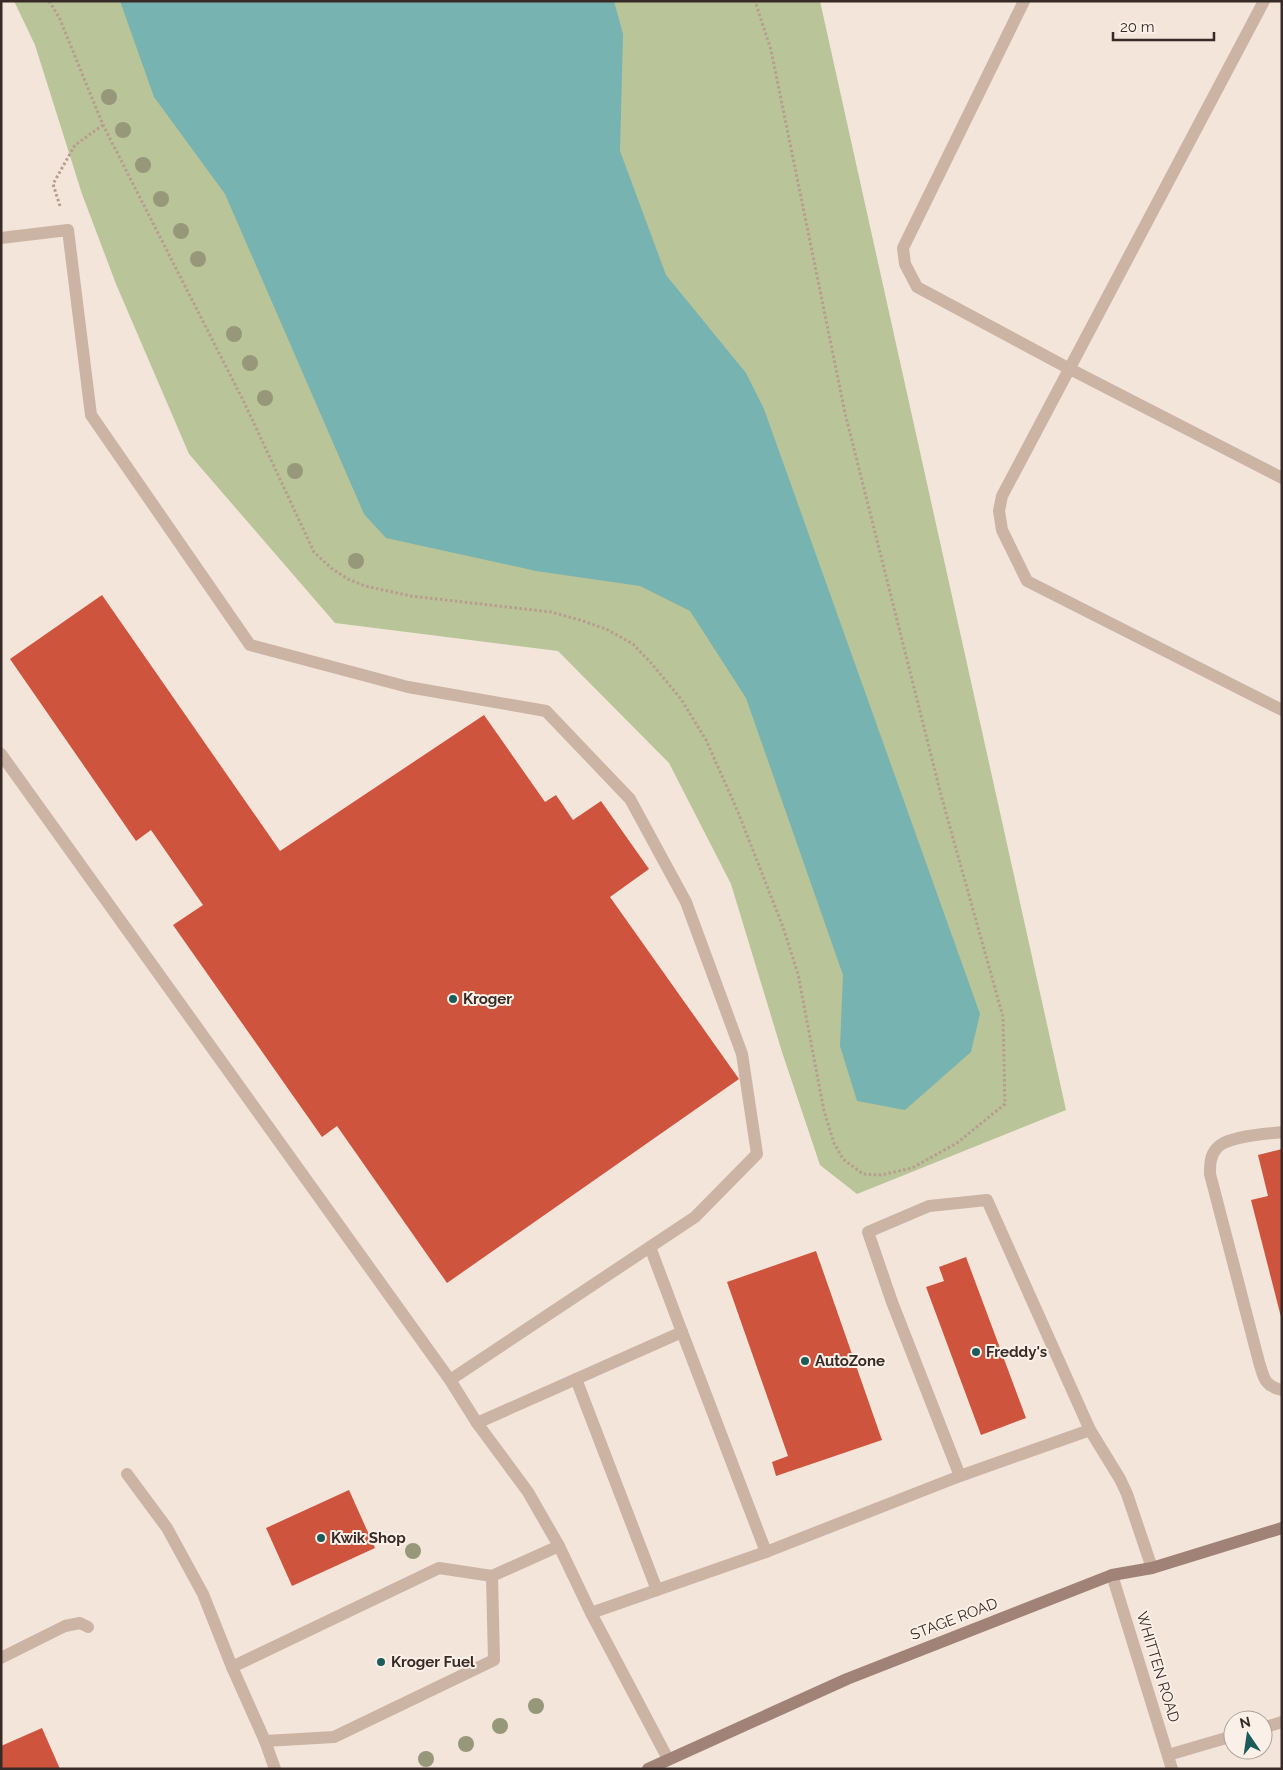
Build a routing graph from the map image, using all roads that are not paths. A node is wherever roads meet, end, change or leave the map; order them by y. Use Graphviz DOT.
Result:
graph roads {
  1 [pos="1024,1"];
  2 [pos="1264,1"];
  3 [pos="1,238"];
  4 [pos="1068,368"];
  5 [pos="1282,478"];
  6 [pos="1282,710"];
  7 [pos="1,754"];
  8 [pos="1282,1132"];
  9 [pos="650,1247"];
  10 [pos="682,1332"];
  11 [pos="576,1379"];
  12 [pos="450,1380"];
  13 [pos="1282,1390"];
  14 [pos="477,1423"];
  15 [pos="1090,1430"];
  16 [pos="127,1474"];
  17 [pos="960,1476"];
  18 [pos="1282,1528"];
  19 [pos="559,1546"];
  20 [pos="766,1552"];
  21 [pos="1152,1568"];
  22 [pos="1112,1575"];
  23 [pos="492,1576"];
  24 [pos="657,1590"];
  25 [pos="591,1613"];
  26 [pos="88,1627"];
  27 [pos="1,1658"];
  28 [pos="232,1667"];
  29 [pos="1223,1739"];
  30 [pos="265,1740"];
  31 [pos="1168,1755"];
  32 [pos="668,1759"];
  33 [pos="275,1769"];
  34 [pos="648,1769"];
  35 [pos="1172,1769"];
  1 -- 4 [label="street"];
  2 -- 4 [label="street"];
  3 -- 9 [label="street"];
  4 -- 5 [label="street"];
  4 -- 6 [label="street"];
  7 -- 12 [label="street"];
  8 -- 13 [label="street"];
  9 -- 10 [label="street"];
  9 -- 12 [label="street"];
  10 -- 11 [label="street"];
  10 -- 20 [label="street"];
  11 -- 14 [label="street"];
  11 -- 24 [label="street"];
  12 -- 14 [label="street"];
  14 -- 19 [label="street"];
  15 -- 17 [label="street"];
  15 -- 17 [label="street"];
  15 -- 21 [label="street"];
  16 -- 28 [label="street"];
  17 -- 20 [label="street"];
  18 -- 21 [label="main road, STAGE ROAD"];
  19 -- 23 [label="street"];
  19 -- 25 [label="street"];
  20 -- 24 [label="street"];
  21 -- 22 [label="main road, STAGE ROAD"];
  22 -- 31 [label="street, WHITTEN ROAD"];
  22 -- 32 [label="main road, STAGE ROAD"];
  23 -- 28 [label="street"];
  23 -- 30 [label="street"];
  24 -- 25 [label="street"];
  25 -- 32 [label="street"];
  26 -- 27 [label="street"];
  28 -- 30 [label="street"];
  29 -- 31 [label="street"];
  30 -- 33 [label="street"];
  31 -- 35 [label="street, WHITTEN ROAD"];
  32 -- 34 [label="main road, STAGE ROAD"];
}
